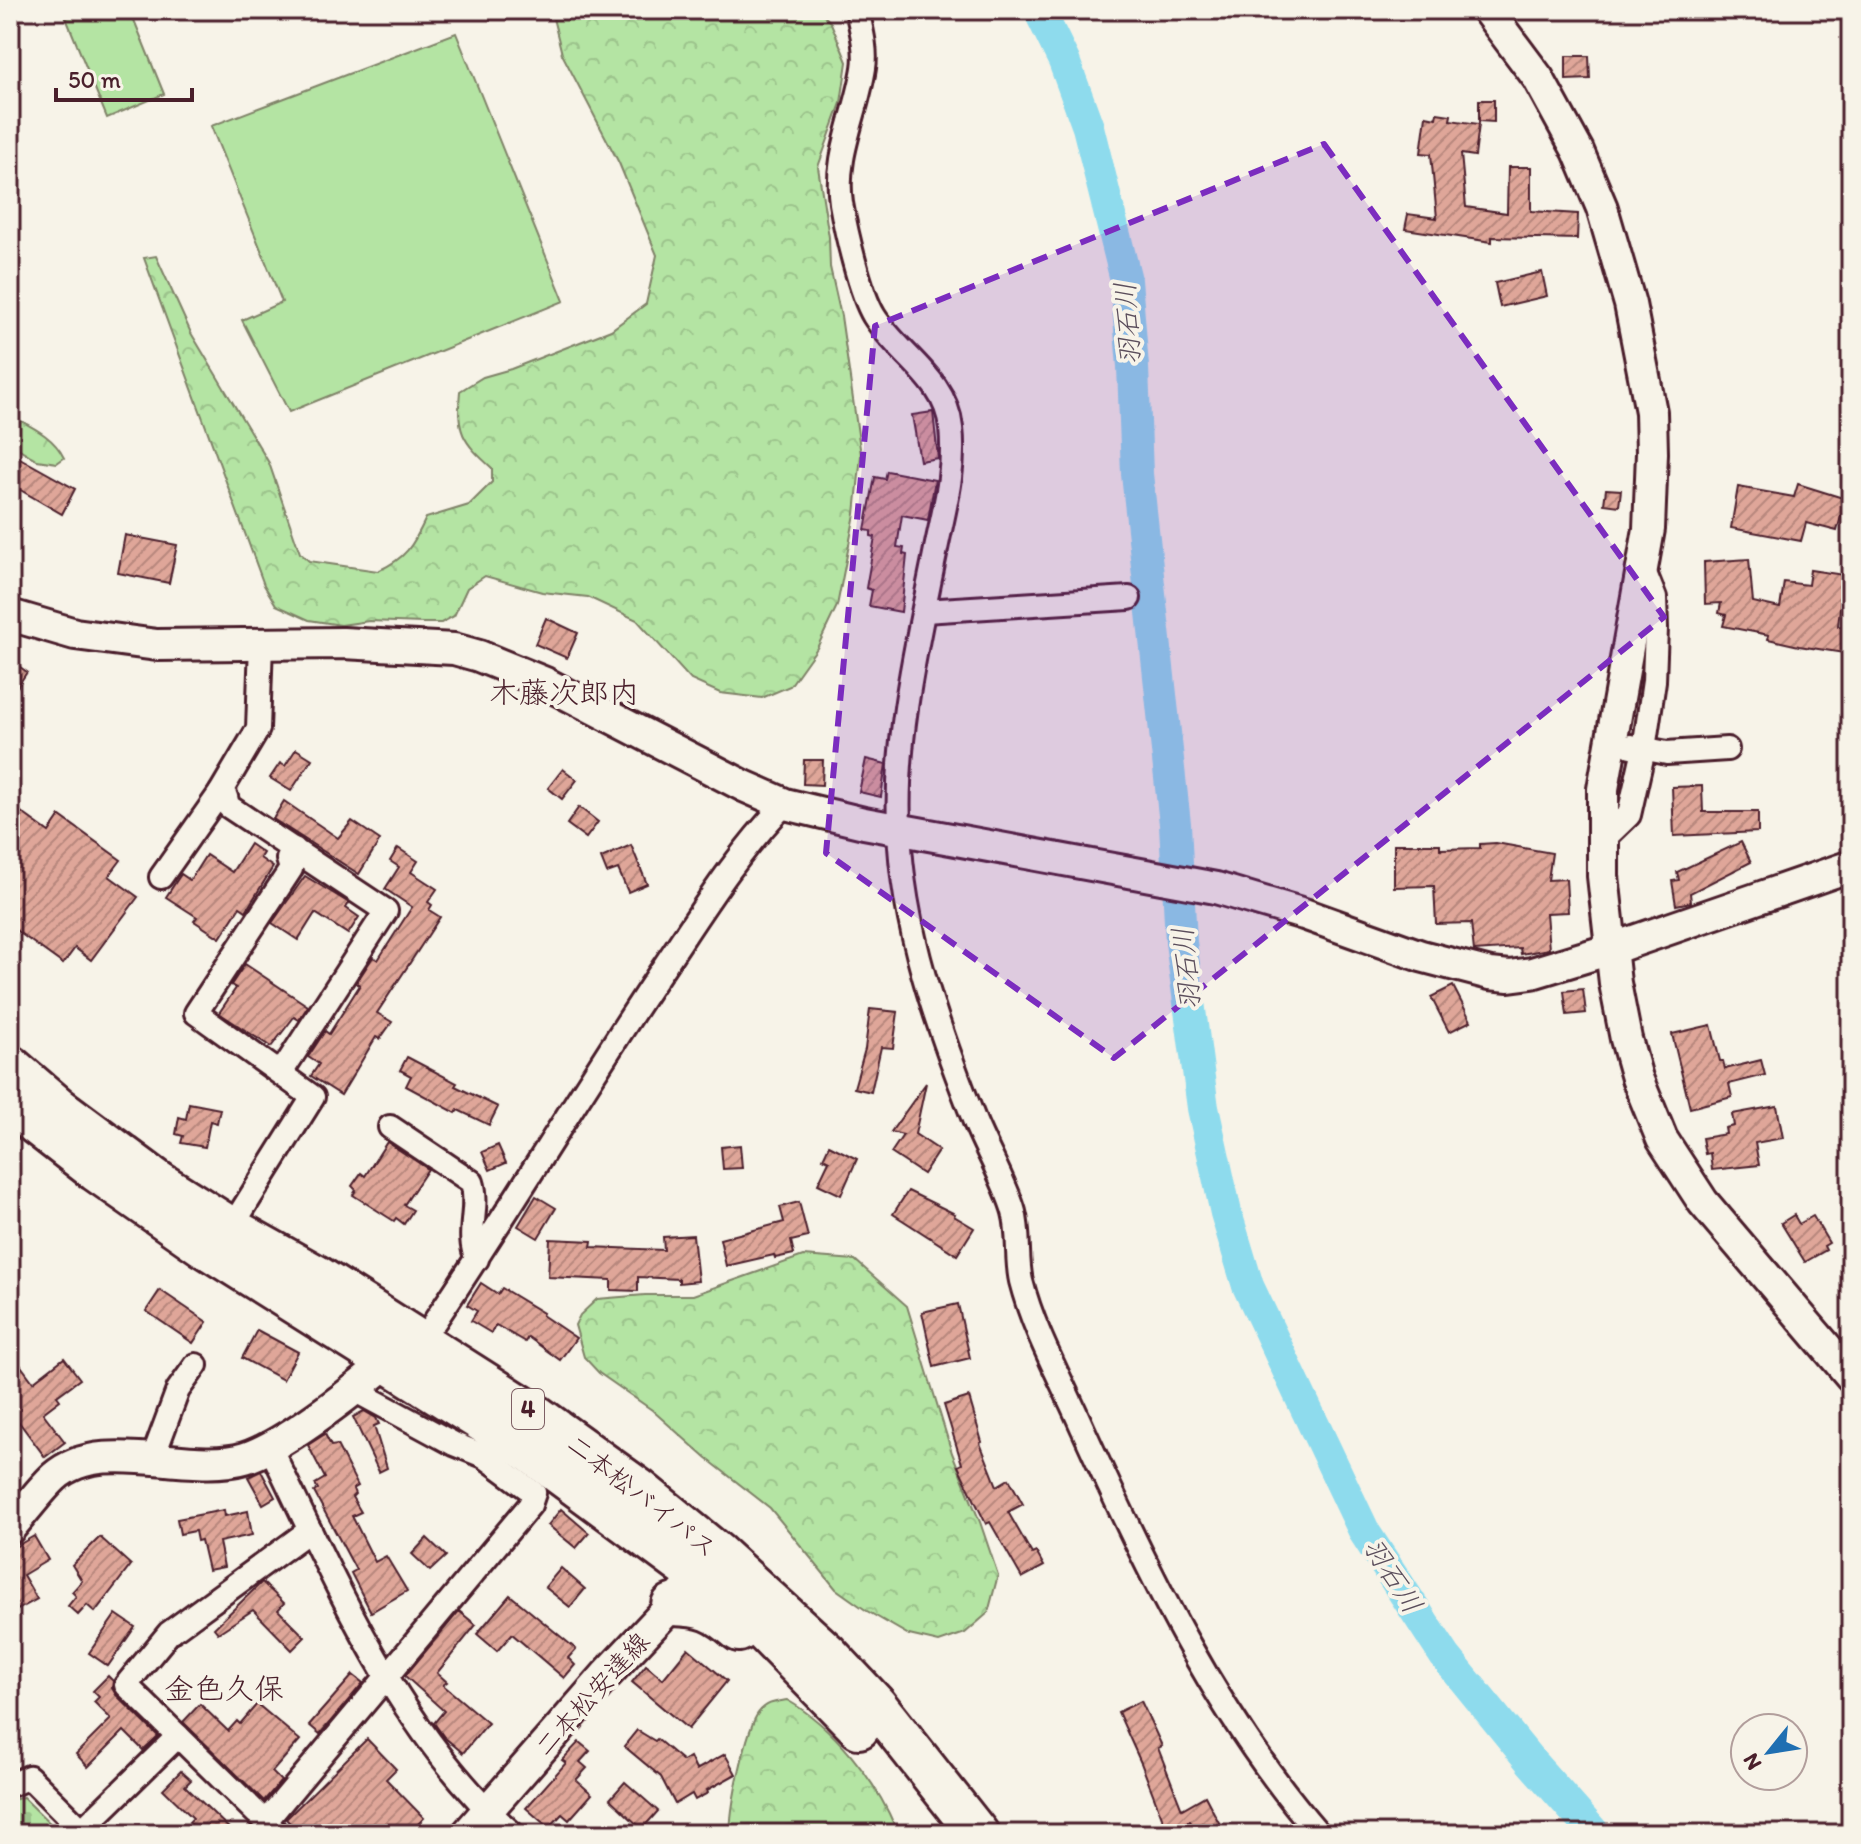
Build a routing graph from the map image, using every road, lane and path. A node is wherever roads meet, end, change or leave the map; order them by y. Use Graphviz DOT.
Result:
graph roads {
  1 [pos="857,10"];
  2 [pos="1487,10"];
  3 [pos="1643,568"];
  4 [pos="1129,598"];
  5 [pos="924,611"];
  6 [pos="10,615"];
  7 [pos="261,643"];
  8 [pos="1610,743"];
  9 [pos="1644,749"];
  10 [pos="1727,749"];
  11 [pos="220,793"];
  12 [pos="785,804"];
  13 [pos="899,829"];
  14 [pos="1603,840"];
  15 [pos="294,849"];
  16 [pos="1851,866"];
  17 [pos="161,877"];
  18 [pos="1611,949"];
  19 [pos="10,1066"];
  20 [pos="281,1073"];
  21 [pos="10,1104"];
  22 [pos="390,1127"];
  23 [pos="231,1228"];
  24 [pos="477,1259"];
  25 [pos="435,1321"];
  26 [pos="196,1365"];
  27 [pos="1847,1366"];
  28 [pos="377,1371"];
  29 [pos="354,1390"];
  30 [pos="270,1447"];
  31 [pos="152,1460"];
  32 [pos="10,1528"];
  33 [pos="310,1530"];
  34 [pos="708,1565"];
  35 [pos="672,1605"];
  36 [pos="385,1675"];
  37 [pos="178,1736"];
  38 [pos="881,1754"];
  39 [pos="10,1785"];
  40 [pos="487,1811"];
  41 [pos="272,1828"];
  42 [pos="84,1832"];
  43 [pos="467,1834"];
  44 [pos="513,1834"];
  45 [pos="944,1834"];
  46 [pos="978,1834"];
  47 [pos="1319,1834"];
  1 -- 5 [label="street"];
  2 -- 3 [label="street"];
  3 -- 8 [label="street"];
  3 -- 9 [label="street"];
  4 -- 5 [label="street"];
  5 -- 13 [label="street"];
  6 -- 7 [label="street"];
  7 -- 11 [label="street"];
  7 -- 12 [label="street"];
  8 -- 9 [label="street"];
  8 -- 14 [label="street"];
  9 -- 10 [label="street"];
  9 -- 14 [label="street"];
  11 -- 15 [label="street"];
  11 -- 17 [label="street"];
  12 -- 13 [label="street"];
  12 -- 24 [label="street"];
  13 -- 18 [label="street"];
  13 -- 47 [label="street"];
  14 -- 18 [label="street"];
  15 -- 20 [label="street"];
  15 -- 20 [label="street"];
  16 -- 18 [label="street"];
  18 -- 27 [label="street"];
  19 -- 23 [label="highway, 二本松バイパス / 4"];
  20 -- 23 [label="street"];
  21 -- 34 [label="highway, 二本松バイパス / 4"];
  22 -- 24 [label="street"];
  23 -- 34 [label="highway, 二本松バイパス / 4"];
  24 -- 25 [label="street"];
  26 -- 31 [label="street"];
  28 -- 29 [label="street"];
  29 -- 30 [label="street"];
  29 -- 36 [label="street"];
  30 -- 31 [label="street"];
  30 -- 33 [label="street"];
  31 -- 32 [label="street"];
  33 -- 36 [label="street"];
  33 -- 37 [label="street"];
  34 -- 35 [label="street, 二本松安達線"];
  34 -- 38 [label="highway, 二本松バイパス / 4"];
  34 -- 46 [label="highway, 二本松バイパス / 4"];
  35 -- 38 [label="highway"];
  35 -- 40 [label="street, 二本松安達線"];
  36 -- 40 [label="street"];
  36 -- 41 [label="street"];
  37 -- 41 [label="street"];
  37 -- 42 [label="street"];
  38 -- 45 [label="highway, 二本松バイパス / 4"];
  39 -- 42 [label="street"];
  40 -- 43 [label="street, 二本松安達線"];
  40 -- 44 [label="street"];
}
